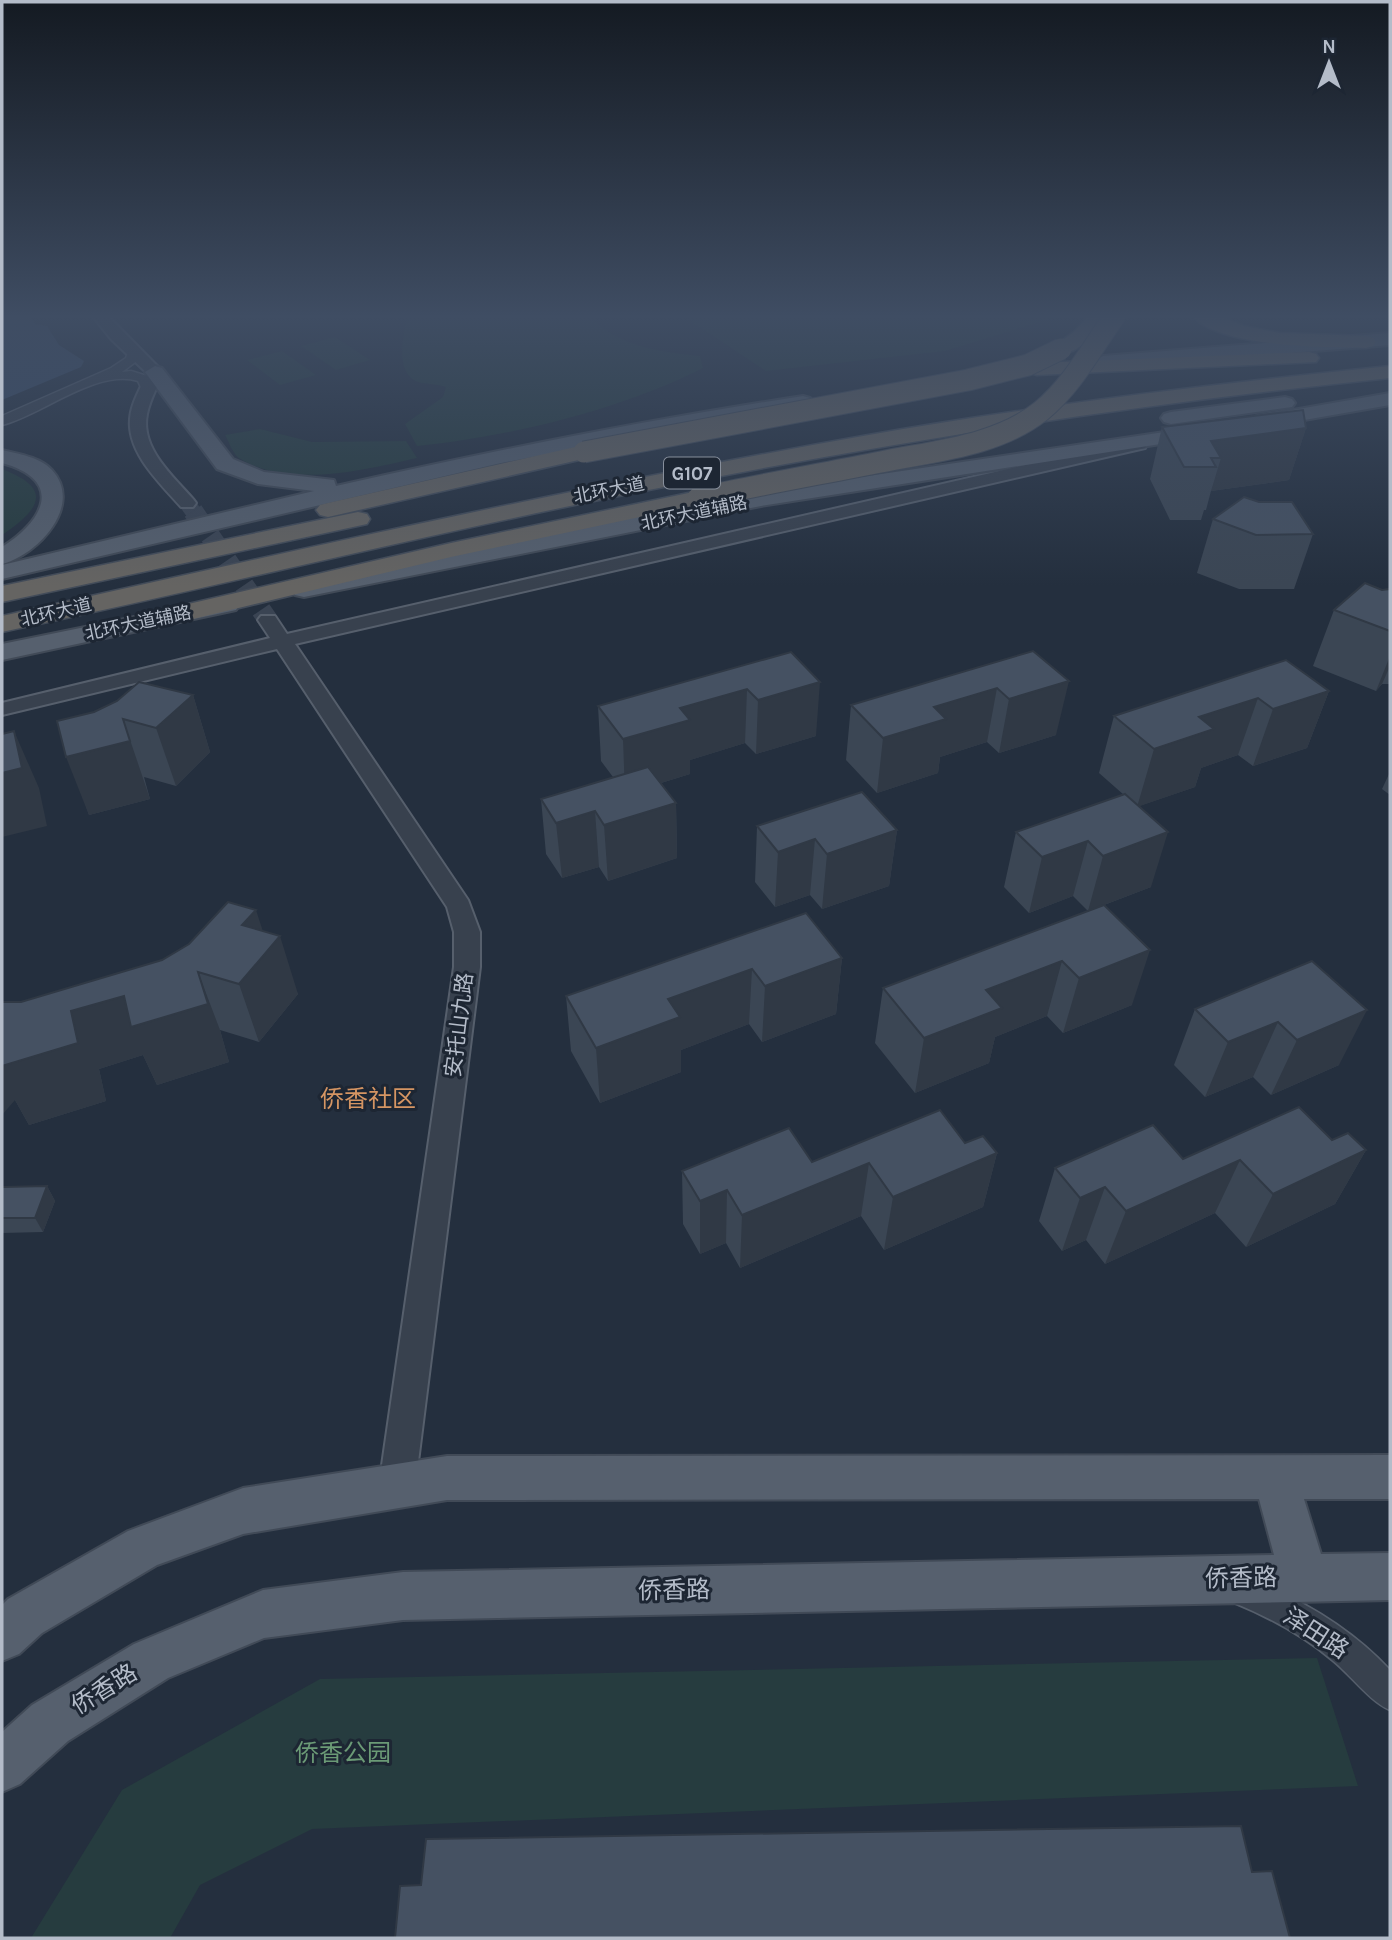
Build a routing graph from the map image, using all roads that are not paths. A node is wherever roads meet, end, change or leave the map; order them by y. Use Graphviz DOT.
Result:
graph roads {
  1 [pos="40,405"];
  2 [pos="143,405"];
  3 [pos="174,405"];
  4 [pos="780,405"];
  5 [pos="837,405"];
  6 [pos="955,405"];
  7 [pos="1047,405"];
  8 [pos="1094,405"];
  9 [pos="1273,405"];
  10 [pos="1355,405"];
  11 [pos="1390,409"];
  12 [pos="1282,418"];
  13 [pos="2,421"];
  14 [pos="1157,440"];
  15 [pos="2,456"];
  16 [pos="395,478"];
  17 [pos="761,499"];
  18 [pos="187,503"];
  19 [pos="2,557"];
  20 [pos="2,572"];
  21 [pos="2,589"];
  22 [pos="2,594"];
  23 [pos="193,611"];
  24 [pos="2,624"];
  25 [pos="275,630"];
  26 [pos="2,652"];
  27 [pos="2,709"];
  28 [pos="1275,1477"];
  29 [pos="1390,1477"];
  30 [pos="397,1486"];
  31 [pos="1390,1576"];
  32 [pos="1304,1577"];
  33 [pos="1190,1580"];
  34 [pos="2,1637"];
  35 [pos="1390,1694"];
  36 [pos="2,1766"];
  1 -- 13 [label="street"];
  2 -- 18 [label="street"];
  3 -- 16 [label="main road"];
  4 -- 16 [label="main road"];
  5 -- 21 [label="highway, bridge"];
  6 -- 22 [label="highway, 北环大道 / G107"];
  7 -- 23 [label="highway, bridge"];
  8 -- 24 [label="highway, 北环大道 / G107"];
  9 -- 17 [label="main road"];
  10 -- 12 [label="main road, 北环大道辅路"];
  11 -- 12 [label="main road"];
  12 -- 14 [label="main road, 北环大道辅路"];
  14 -- 17 [label="main road, 北环大道辅路"];
  14 -- 25 [label="street"];
  15 -- 19 [label="main road"];
  16 -- 20 [label="main road"];
  17 -- 23 [label="main road, 北环大道辅路"];
  23 -- 26 [label="main road, 北环大道辅路"];
  25 -- 27 [label="street"];
  25 -- 30 [label="street, 安托山九路"];
  28 -- 29 [label="main road"];
  28 -- 30 [label="main road"];
  28 -- 32 [label="main road"];
  30 -- 34 [label="main road"];
  31 -- 32 [label="main road, 侨香路"];
  32 -- 33 [label="main road, 侨香路"];
  33 -- 35 [label="street, 泽田路"];
  33 -- 36 [label="main road, 侨香路"];
}
